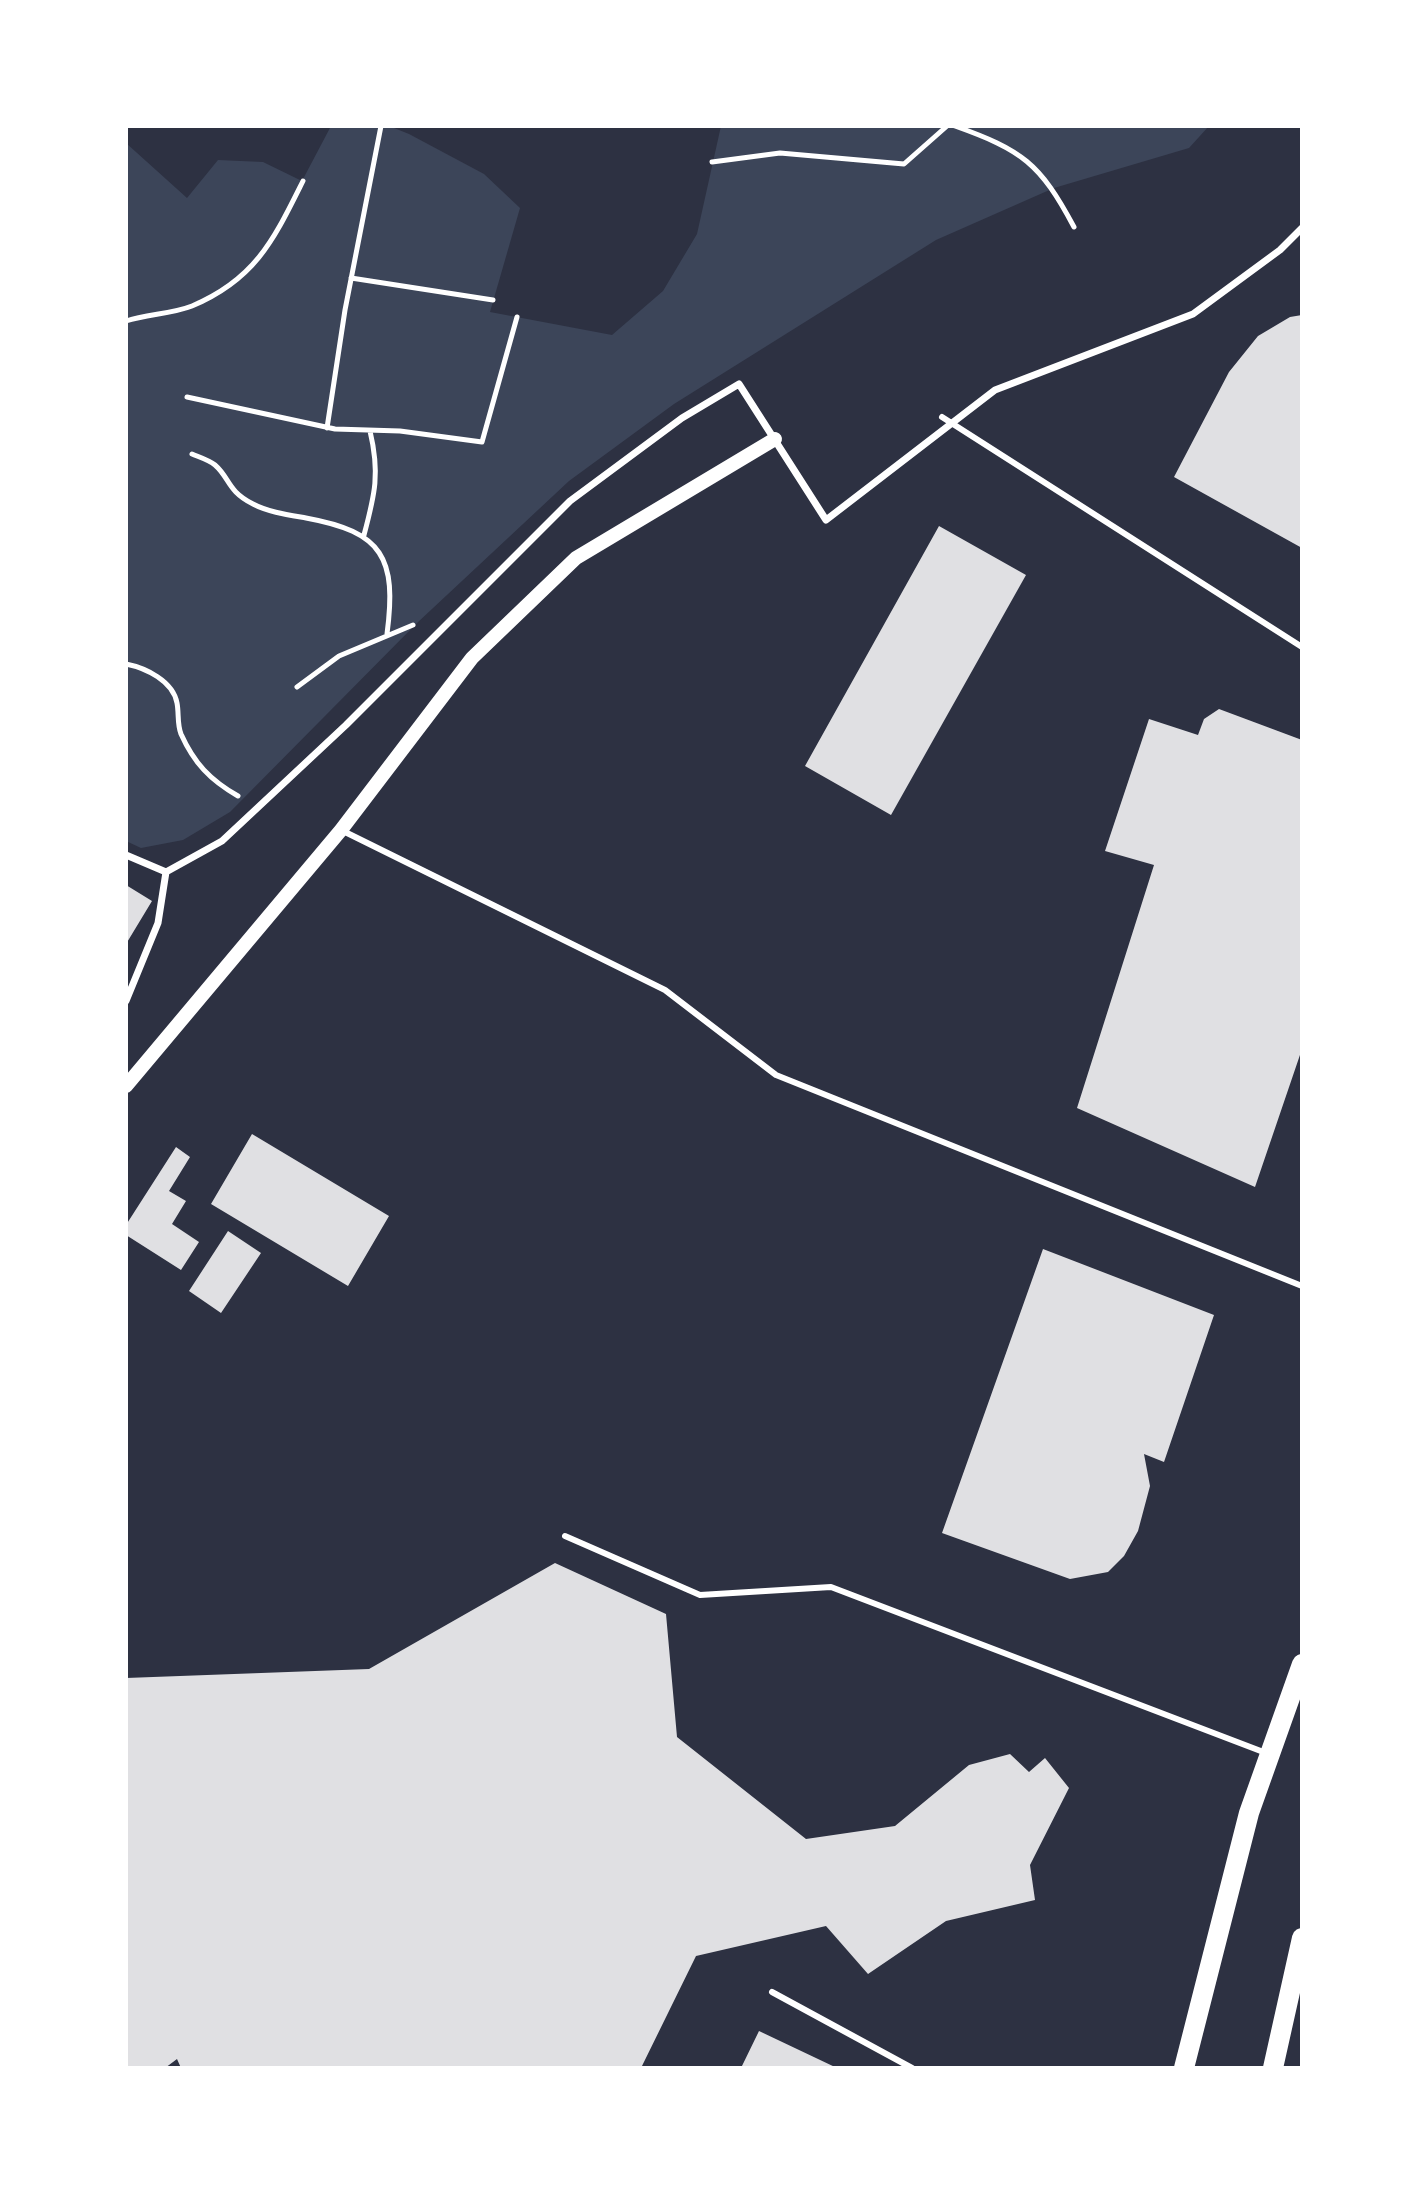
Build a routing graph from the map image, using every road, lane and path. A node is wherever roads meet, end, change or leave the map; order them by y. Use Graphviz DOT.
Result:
graph roads {
  1 [pos="381,126"];
  2 [pos="947,126"];
  3 [pos="955,126"];
  4 [pos="712,162"];
  5 [pos="303,181"];
  6 [pos="1074,227"];
  7 [pos="1302,228"];
  8 [pos="351,278"];
  9 [pos="493,300"];
  10 [pos="517,317"];
  11 [pos="126,321"];
  12 [pos="187,397"];
  13 [pos="942,417"];
  14 [pos="327,428"];
  15 [pos="370,430"];
  16 [pos="775,439"];
  17 [pos="192,454"];
  18 [pos="364,535"];
  19 [pos="446,624"];
  20 [pos="387,634"];
  21 [pos="1302,647"];
  22 [pos="126,664"];
  23 [pos="297,687"];
  24 [pos="242,799"];
  25 [pos="341,830"];
  26 [pos="126,855"];
  27 [pos="166,872"];
  28 [pos="126,1001"];
  29 [pos="126,1086"];
  30 [pos="1302,1286"];
  31 [pos="565,1536"];
  32 [pos="1302,1664"];
  33 [pos="1269,1755"];
  34 [pos="1302,1938"];
  35 [pos="772,1992"];
  36 [pos="912,2068"];
  37 [pos="1184,2068"];
  38 [pos="1273,2068"];
  1 -- 8 [label="path"];
  2 -- 4 [label="path"];
  3 -- 6 [label="path"];
  5 -- 11 [label="path"];
  7 -- 16 [label="street"];
  8 -- 9 [label="path"];
  8 -- 14 [label="path"];
  10 -- 15 [label="path"];
  12 -- 14 [label="path"];
  13 -- 21 [label="lane"];
  14 -- 15 [label="path"];
  15 -- 18 [label="path"];
  16 -- 19 [label="street"];
  16 -- 25 [label="street"];
  17 -- 18 [label="path"];
  18 -- 20 [label="path"];
  19 -- 20 [label="path"];
  19 -- 27 [label="street"];
  20 -- 23 [label="path"];
  22 -- 24 [label="path"];
  25 -- 29 [label="street"];
  25 -- 30 [label="lane"];
  26 -- 27 [label="street"];
  27 -- 28 [label="street"];
  31 -- 33 [label="lane"];
  32 -- 33 [label="main road"];
  33 -- 37 [label="main road"];
  34 -- 38 [label="main road"];
  35 -- 36 [label="lane"];
}
